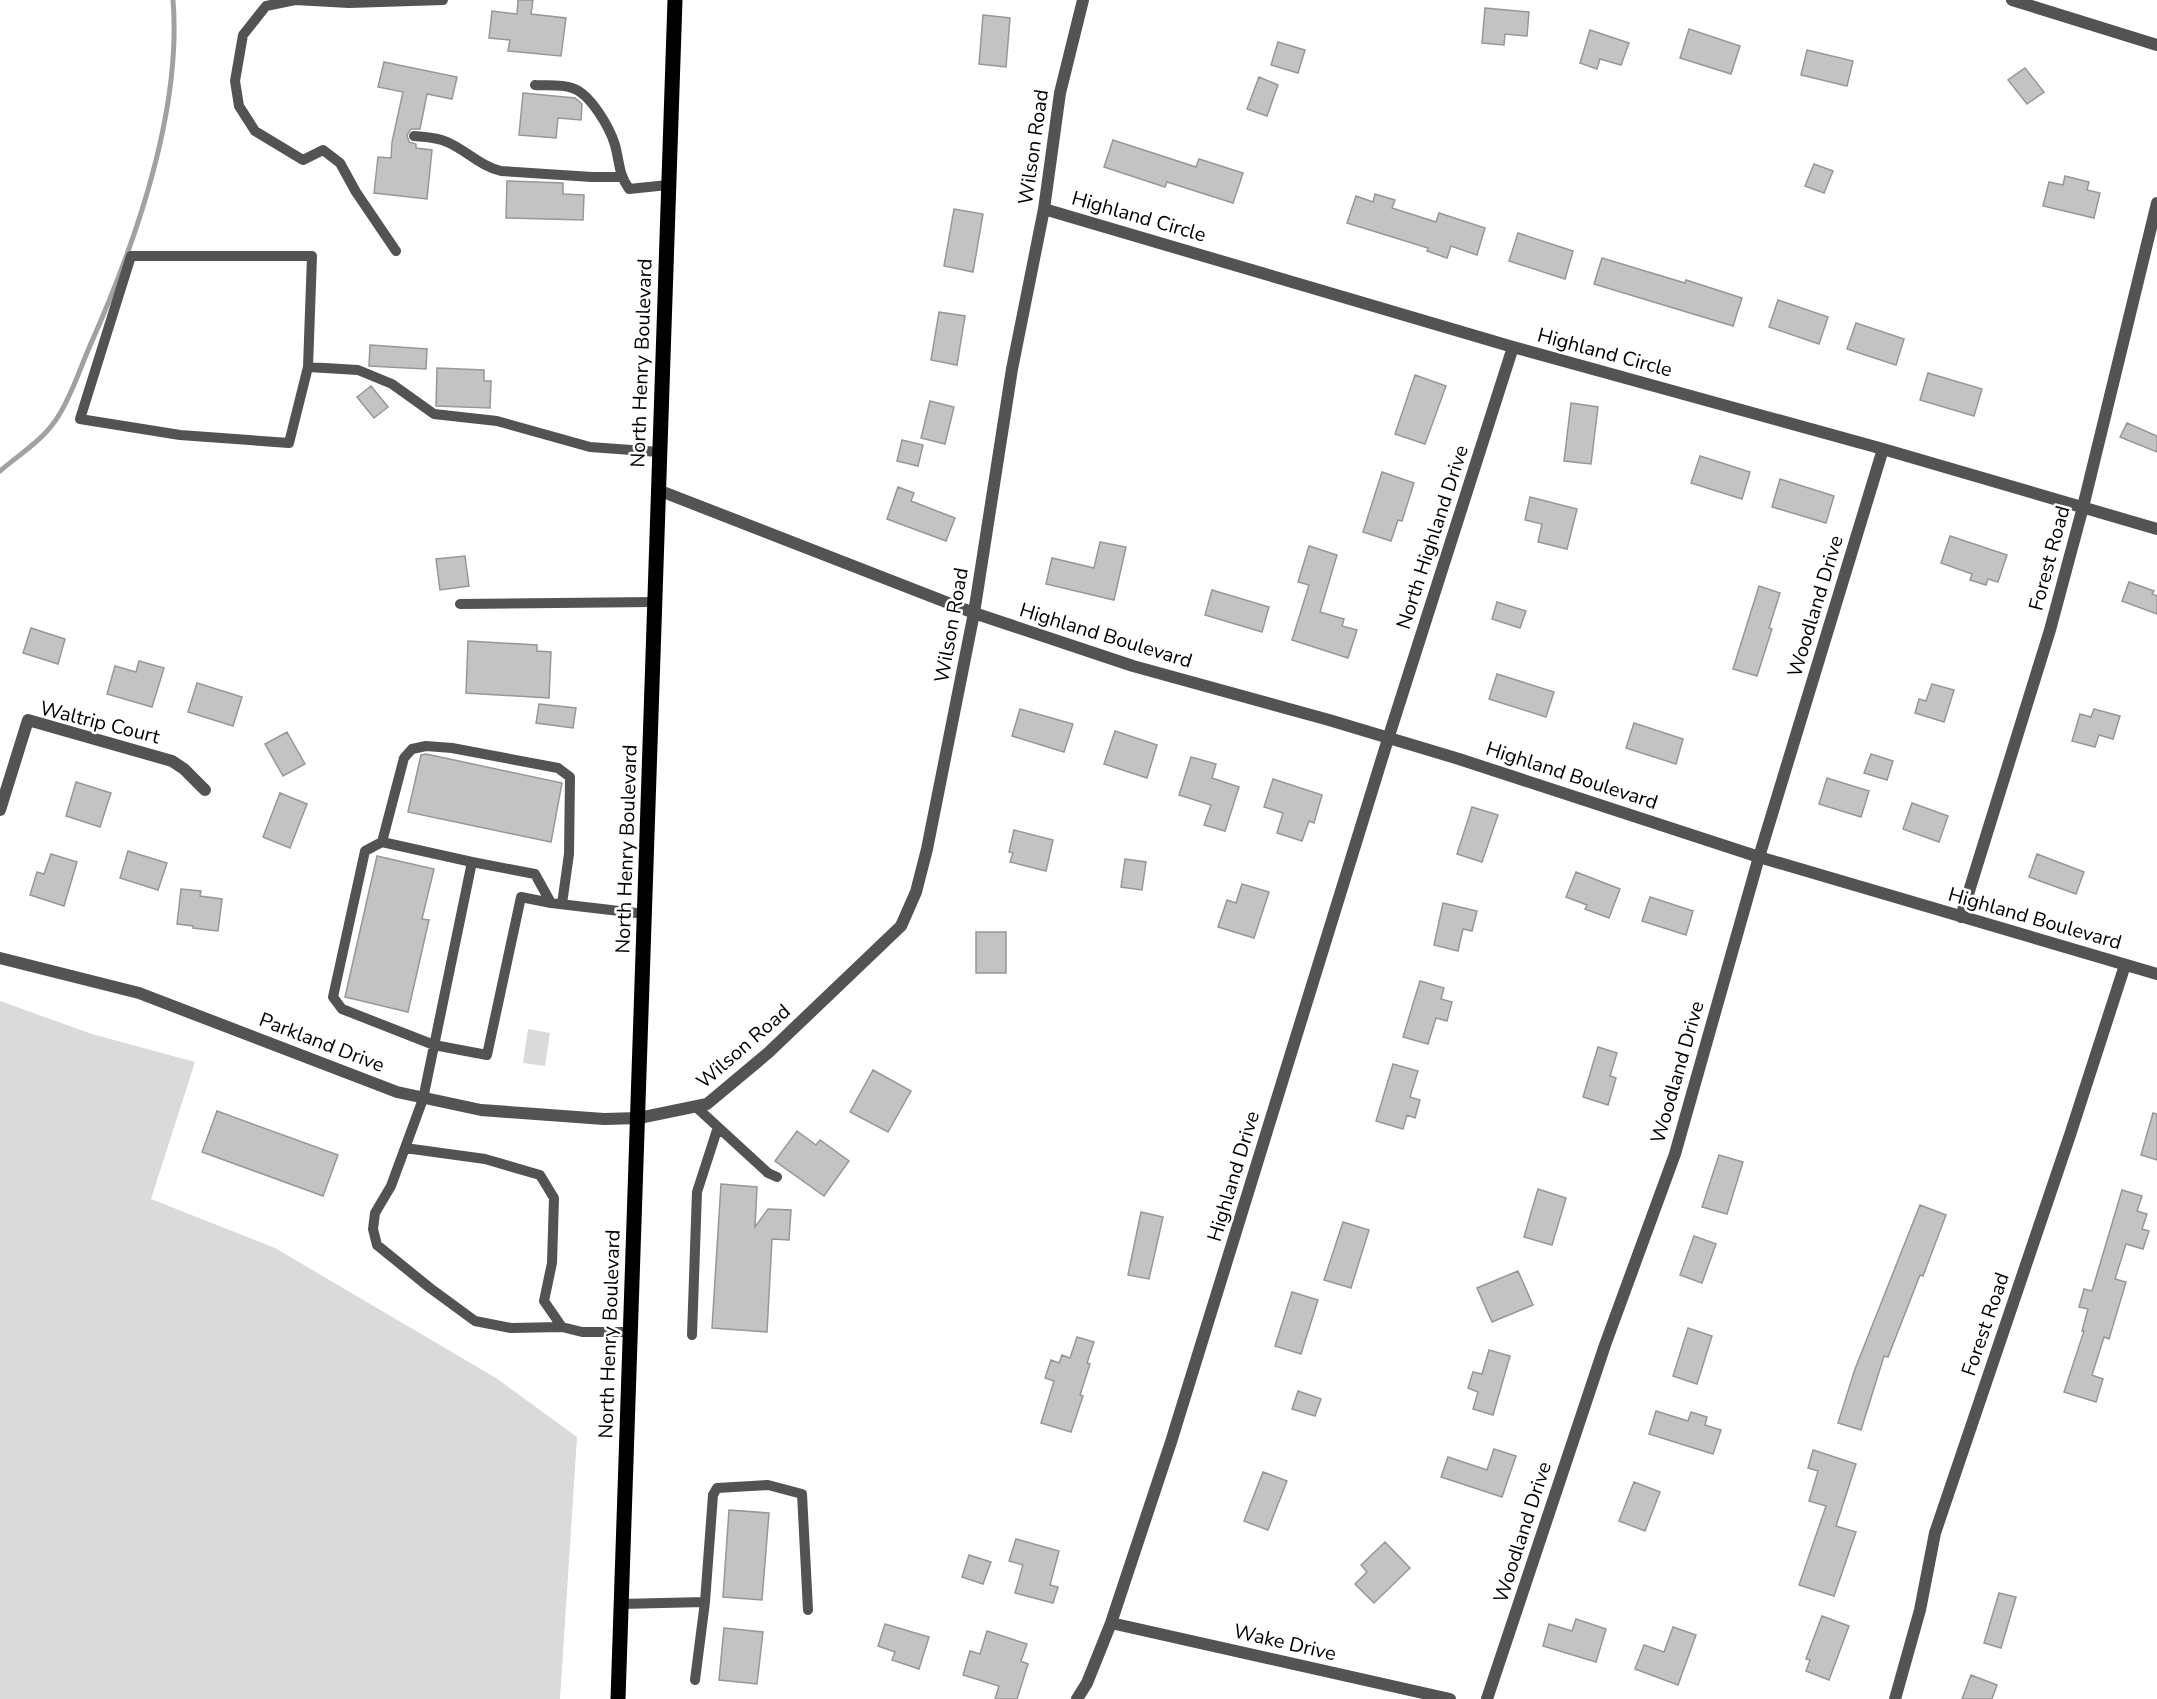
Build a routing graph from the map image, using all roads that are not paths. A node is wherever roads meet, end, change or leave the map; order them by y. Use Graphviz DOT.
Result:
graph roads {
  1 [pos="443,0"];
  2 [pos="675,0"];
  3 [pos="1083,0"];
  4 [pos="2012,0"];
  5 [pos="2157,45"];
  6 [pos="535,85"];
  7 [pos="414,136"];
  8 [pos="621,177"];
  9 [pos="668,185"];
  10 [pos="2157,203"];
  11 [pos="1044,209"];
  12 [pos="396,251"];
  13 [pos="1513,347"];
  14 [pos="308,367"];
  15 [pos="1883,449"];
  16 [pos="659,452"];
  17 [pos="658,490"];
  18 [pos="2083,507"];
  19 [pos="2157,529"];
  20 [pos="654,602"];
  21 [pos="460,604"];
  22 [pos="974,613"];
  23 [pos="1388,739"];
  24 [pos="205,790"];
  25 [pos="0,810"];
  26 [pos="382,842"];
  27 [pos="1759,856"];
  28 [pos="472,862"];
  29 [pos="556,904"];
  30 [pos="645,914"];
  31 [pos="1961,917"];
  32 [pos="0,958"];
  33 [pos="2125,965"];
  34 [pos="2157,974"];
  35 [pos="434,1045"];
  36 [pos="423,1099"];
  37 [pos="695,1106"];
  38 [pos="639,1118"];
  39 [pos="718,1127"];
  40 [pos="405,1148"];
  41 [pos="777,1176"];
  42 [pos="562,1327"];
  43 [pos="629,1332"];
  44 [pos="692,1335"];
  45 [pos="705,1602"];
  46 [pos="620,1604"];
  47 [pos="808,1610"];
  48 [pos="1111,1623"];
  49 [pos="695,1680"];
  50 [pos="618,1699"];
  51 [pos="1077,1699"];
  52 [pos="1450,1699"];
  53 [pos="1487,1699"];
  54 [pos="1895,1699"];
  1 -- 12 [label="lane"];
  2 -- 9 [label="main road, North Henry Boulevard"];
  3 -- 11 [label="street, Wilson Road"];
  4 -- 5 [label="street"];
  6 -- 8 [label="lane"];
  7 -- 8 [label="lane"];
  8 -- 9 [label="lane"];
  9 -- 16 [label="main road, North Henry Boulevard"];
  10 -- 18 [label="street, Forest Road"];
  11 -- 13 [label="street, Highland Circle"];
  11 -- 22 [label="street, Wilson Road"];
  13 -- 15 [label="street, Highland Circle"];
  13 -- 23 [label="street, North Highland Drive"];
  14 -- 14 [label="lane"];
  14 -- 16 [label="lane"];
  15 -- 18 [label="street, Highland Circle"];
  15 -- 27 [label="street, Woodland Drive"];
  16 -- 17 [label="main road, North Henry Boulevard"];
  17 -- 20 [label="main road, North Henry Boulevard"];
  17 -- 22 [label="street, Highland Boulevard"];
  18 -- 19 [label="street, Highland Circle"];
  18 -- 31 [label="street, Forest Road"];
  20 -- 21 [label="lane"];
  20 -- 30 [label="main road, North Henry Boulevard"];
  22 -- 23 [label="street, Highland Boulevard"];
  22 -- 37 [label="street, Wilson Road"];
  23 -- 27 [label="street, Highland Boulevard"];
  23 -- 48 [label="street, Highland Drive"];
  24 -- 25 [label="street, Waltrip Court"];
  26 -- 28 [label="lane"];
  26 -- 29 [label="lane"];
  26 -- 35 [label="lane"];
  27 -- 31 [label="street, Highland Boulevard"];
  27 -- 53 [label="street, Woodland Drive"];
  28 -- 29 [label="lane"];
  28 -- 35 [label="lane"];
  29 -- 30 [label="lane"];
  29 -- 35 [label="lane"];
  30 -- 38 [label="main road, North Henry Boulevard"];
  31 -- 33 [label="street, Highland Boulevard"];
  32 -- 36 [label="street, Parkland Drive"];
  33 -- 34 [label="street, Highland Boulevard"];
  33 -- 54 [label="street, Forest Road"];
  35 -- 36 [label="lane"];
  36 -- 38 [label="street, Parkland Drive"];
  36 -- 40 [label="lane"];
  37 -- 38 [label="street, Wilson Road"];
  37 -- 39 [label="lane"];
  38 -- 43 [label="main road, North Henry Boulevard"];
  39 -- 41 [label="lane"];
  39 -- 44 [label="lane"];
  40 -- 42 [label="lane"];
  40 -- 42 [label="lane"];
  42 -- 43 [label="lane"];
  43 -- 46 [label="main road, North Henry Boulevard"];
  45 -- 46 [label="lane"];
  45 -- 47 [label="lane"];
  45 -- 49 [label="lane"];
  46 -- 50 [label="main road, North Henry Boulevard"];
  48 -- 51 [label="street"];
  48 -- 52 [label="street, Wake Drive"];
}
